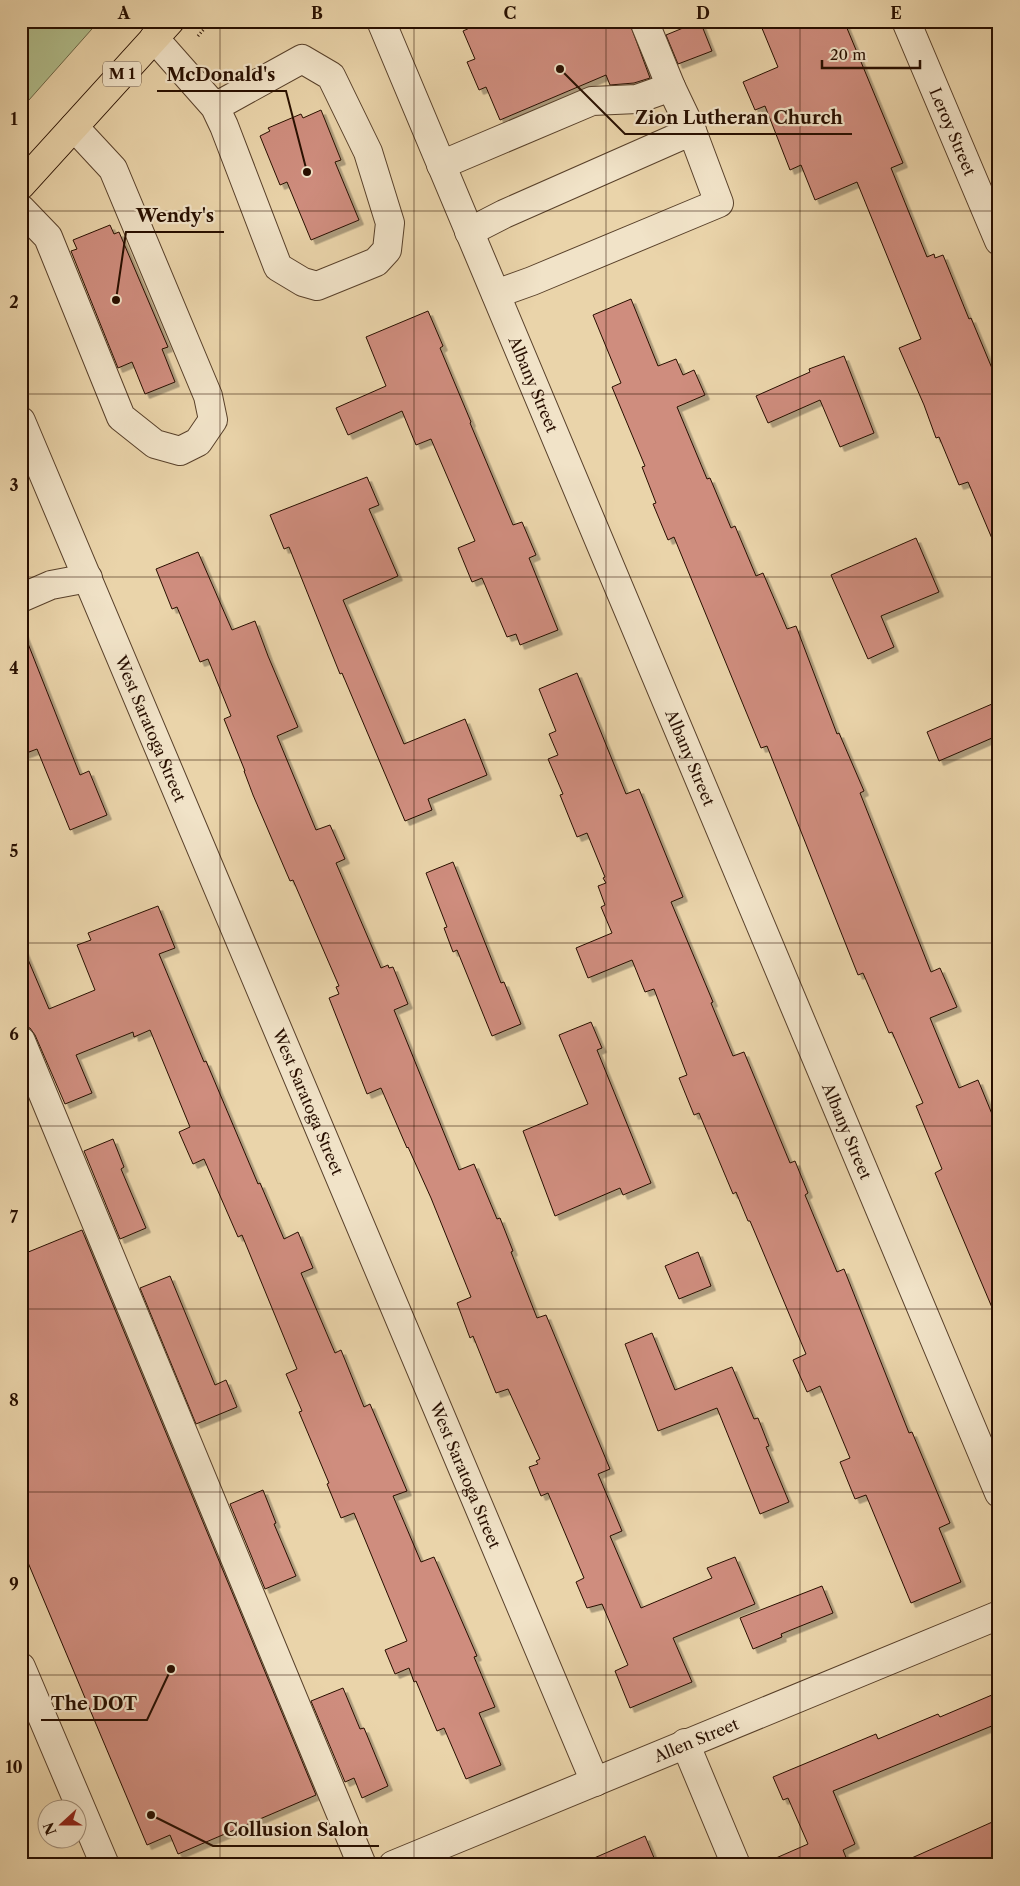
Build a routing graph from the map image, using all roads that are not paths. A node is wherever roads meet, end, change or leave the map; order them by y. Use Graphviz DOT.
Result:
graph roads {
  1 [pos="644,21"];
  2 [pos="906,21"];
  3 [pos="392,26"];
  4 [pos="162,30"];
  5 [pos="671,87"];
  6 [pos="215,107"];
  7 [pos="74,127"];
  8 [pos="692,131"];
  9 [pos="442,165"];
  10 [pos="21,185"];
  11 [pos="21,209"];
  12 [pos="469,232"];
  13 [pos="999,241"];
  14 [pos="496,294"];
  15 [pos="21,421"];
  16 [pos="88,578"];
  17 [pos="21,598"];
  18 [pos="21,1041"];
  19 [pos="999,1493"];
  20 [pos="999,1615"];
  21 [pos="21,1667"];
  22 [pos="685,1743"];
  23 [pos="595,1782"];
  24 [pos="105,1865"];
  25 [pos="362,1865"];
  26 [pos="393,1865"];
  27 [pos="736,1865"];
  1 -- 5 [label="street"];
  2 -- 13 [label="street, Leroy Street"];
  3 -- 9 [label="street, Albany Street"];
  4 -- 6 [label="street"];
  4 -- 7 [label="main road, M 1"];
  5 -- 8 [label="street"];
  5 -- 9 [label="street"];
  6 -- 6 [label="street"];
  7 -- 10 [label="main road, M 1"];
  7 -- 11 [label="street"];
  8 -- 12 [label="street"];
  8 -- 14 [label="street"];
  9 -- 12 [label="street, Albany Street"];
  12 -- 14 [label="street, Albany Street"];
  14 -- 19 [label="street, Albany Street"];
  15 -- 16 [label="street, West Saratoga Street"];
  16 -- 17 [label="street"];
  16 -- 23 [label="street, West Saratoga Street"];
  18 -- 25 [label="street"];
  20 -- 22 [label="street, Allen Street"];
  21 -- 24 [label="street"];
  22 -- 23 [label="street, Allen Street"];
  22 -- 27 [label="street"];
  23 -- 26 [label="street, Allen Street"];
}
